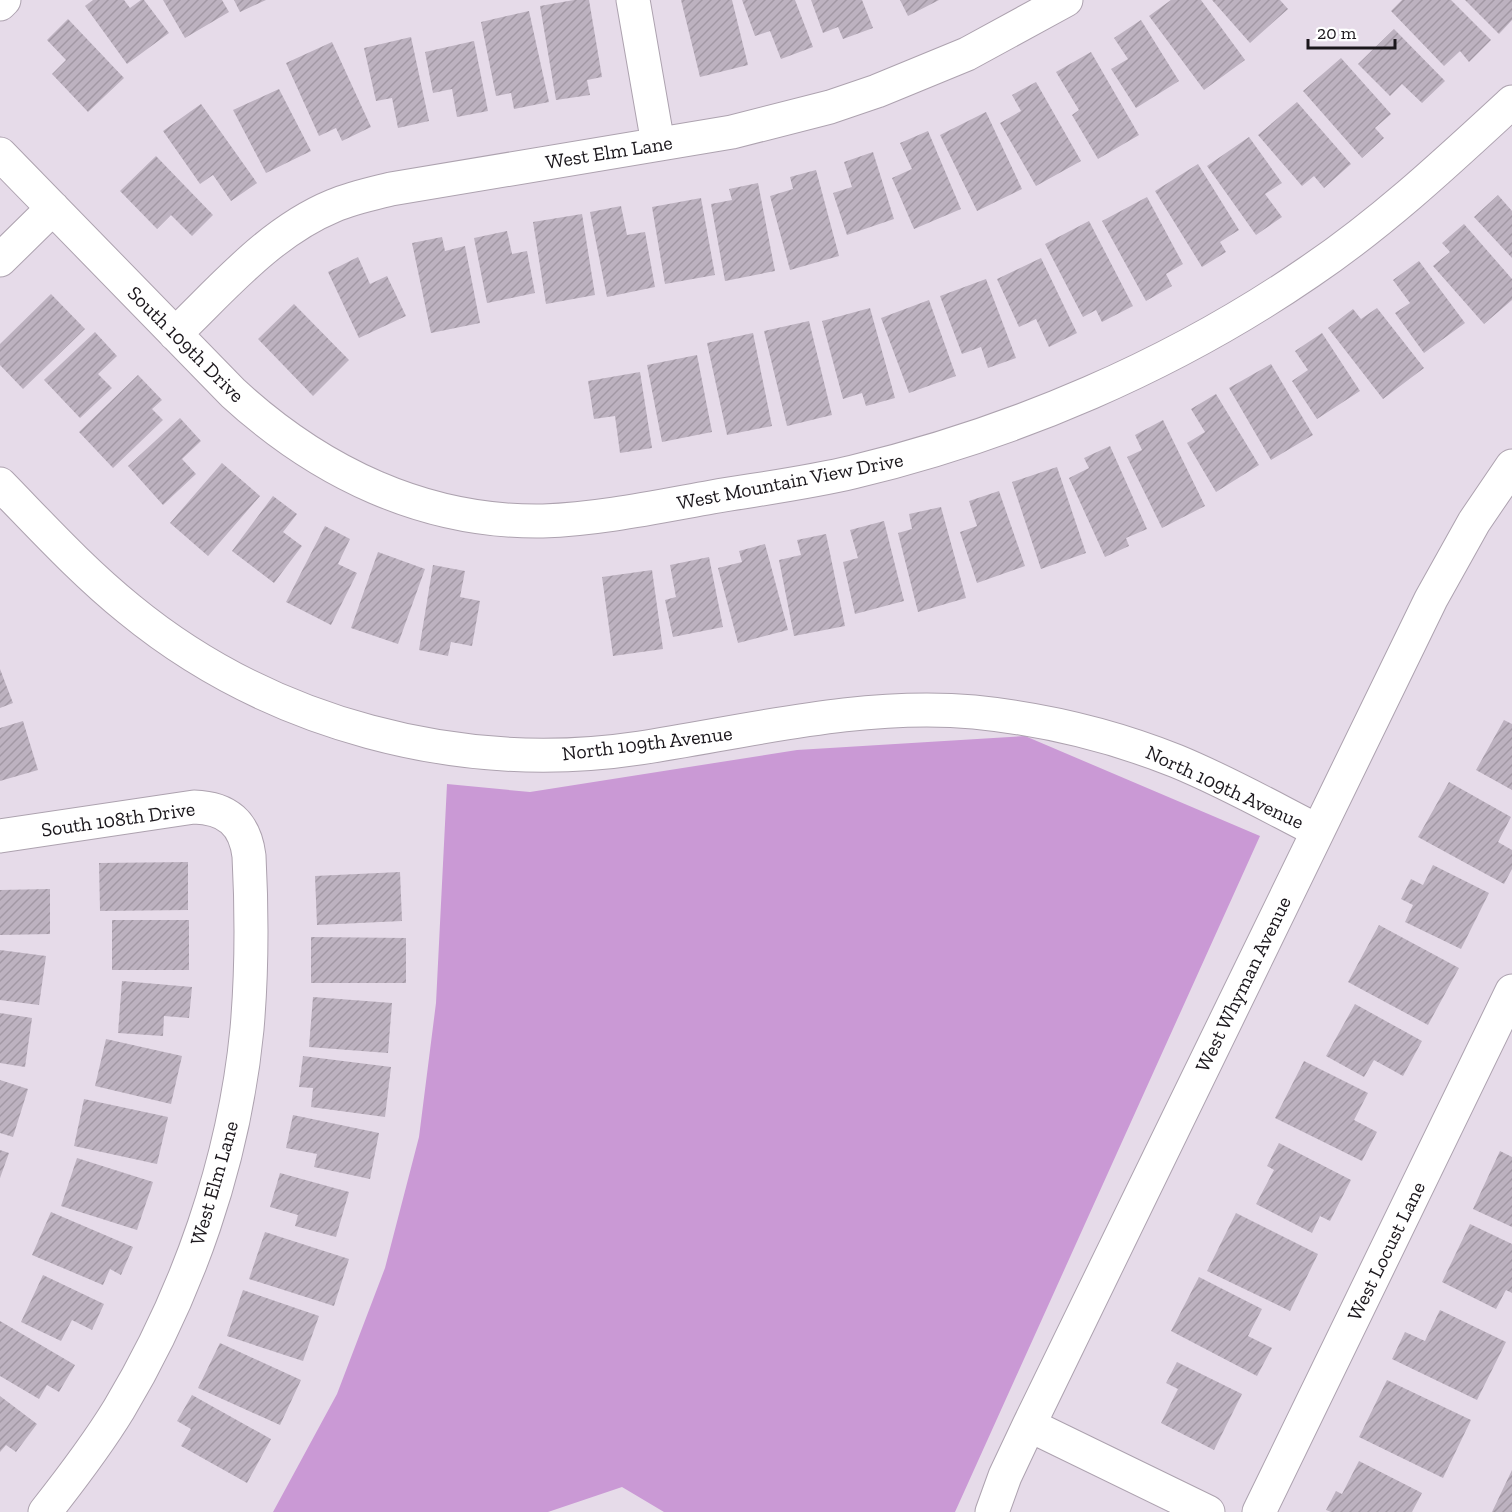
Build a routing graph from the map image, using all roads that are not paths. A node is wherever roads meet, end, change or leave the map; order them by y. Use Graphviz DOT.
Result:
graph roads {
  1 [pos="4,0"];
  2 [pos="633,0"];
  3 [pos="1066,0"];
  4 [pos="0,4"];
  5 [pos="1512,102"];
  6 [pos="658,144"];
  7 [pos="0,153"];
  8 [pos="53,208"];
  9 [pos="0,260"];
  10 [pos="175,334"];
  11 [pos="1512,466"];
  12 [pos="0,484"];
  13 [pos="400,497"];
  14 [pos="233,819"];
  15 [pos="1318,831"];
  16 [pos="0,836"];
  17 [pos="1512,990"];
  18 [pos="1029,1425"];
  19 [pos="45,1512"];
  20 [pos="992,1512"];
  21 [pos="1208,1512"];
  22 [pos="1259,1512"];
  1 -- 4 [label="street"];
  2 -- 6 [label="street"];
  3 -- 6 [label="street, West Elm Lane"];
  5 -- 13 [label="street, West Mountain View Drive"];
  6 -- 10 [label="street, West Elm Lane"];
  7 -- 8 [label="street, South 109th Drive"];
  8 -- 9 [label="street"];
  8 -- 10 [label="street, South 109th Drive"];
  10 -- 13 [label="street, South 109th Drive"];
  11 -- 15 [label="street, West Whyman Avenue"];
  12 -- 15 [label="street, North 109th Avenue"];
  14 -- 16 [label="street, South 108th Drive"];
  14 -- 19 [label="street, West Elm Lane"];
  15 -- 18 [label="street, West Whyman Avenue"];
  17 -- 22 [label="street, West Locust Lane"];
  18 -- 20 [label="street, West Whyman Avenue"];
  18 -- 21 [label="street"];
}
